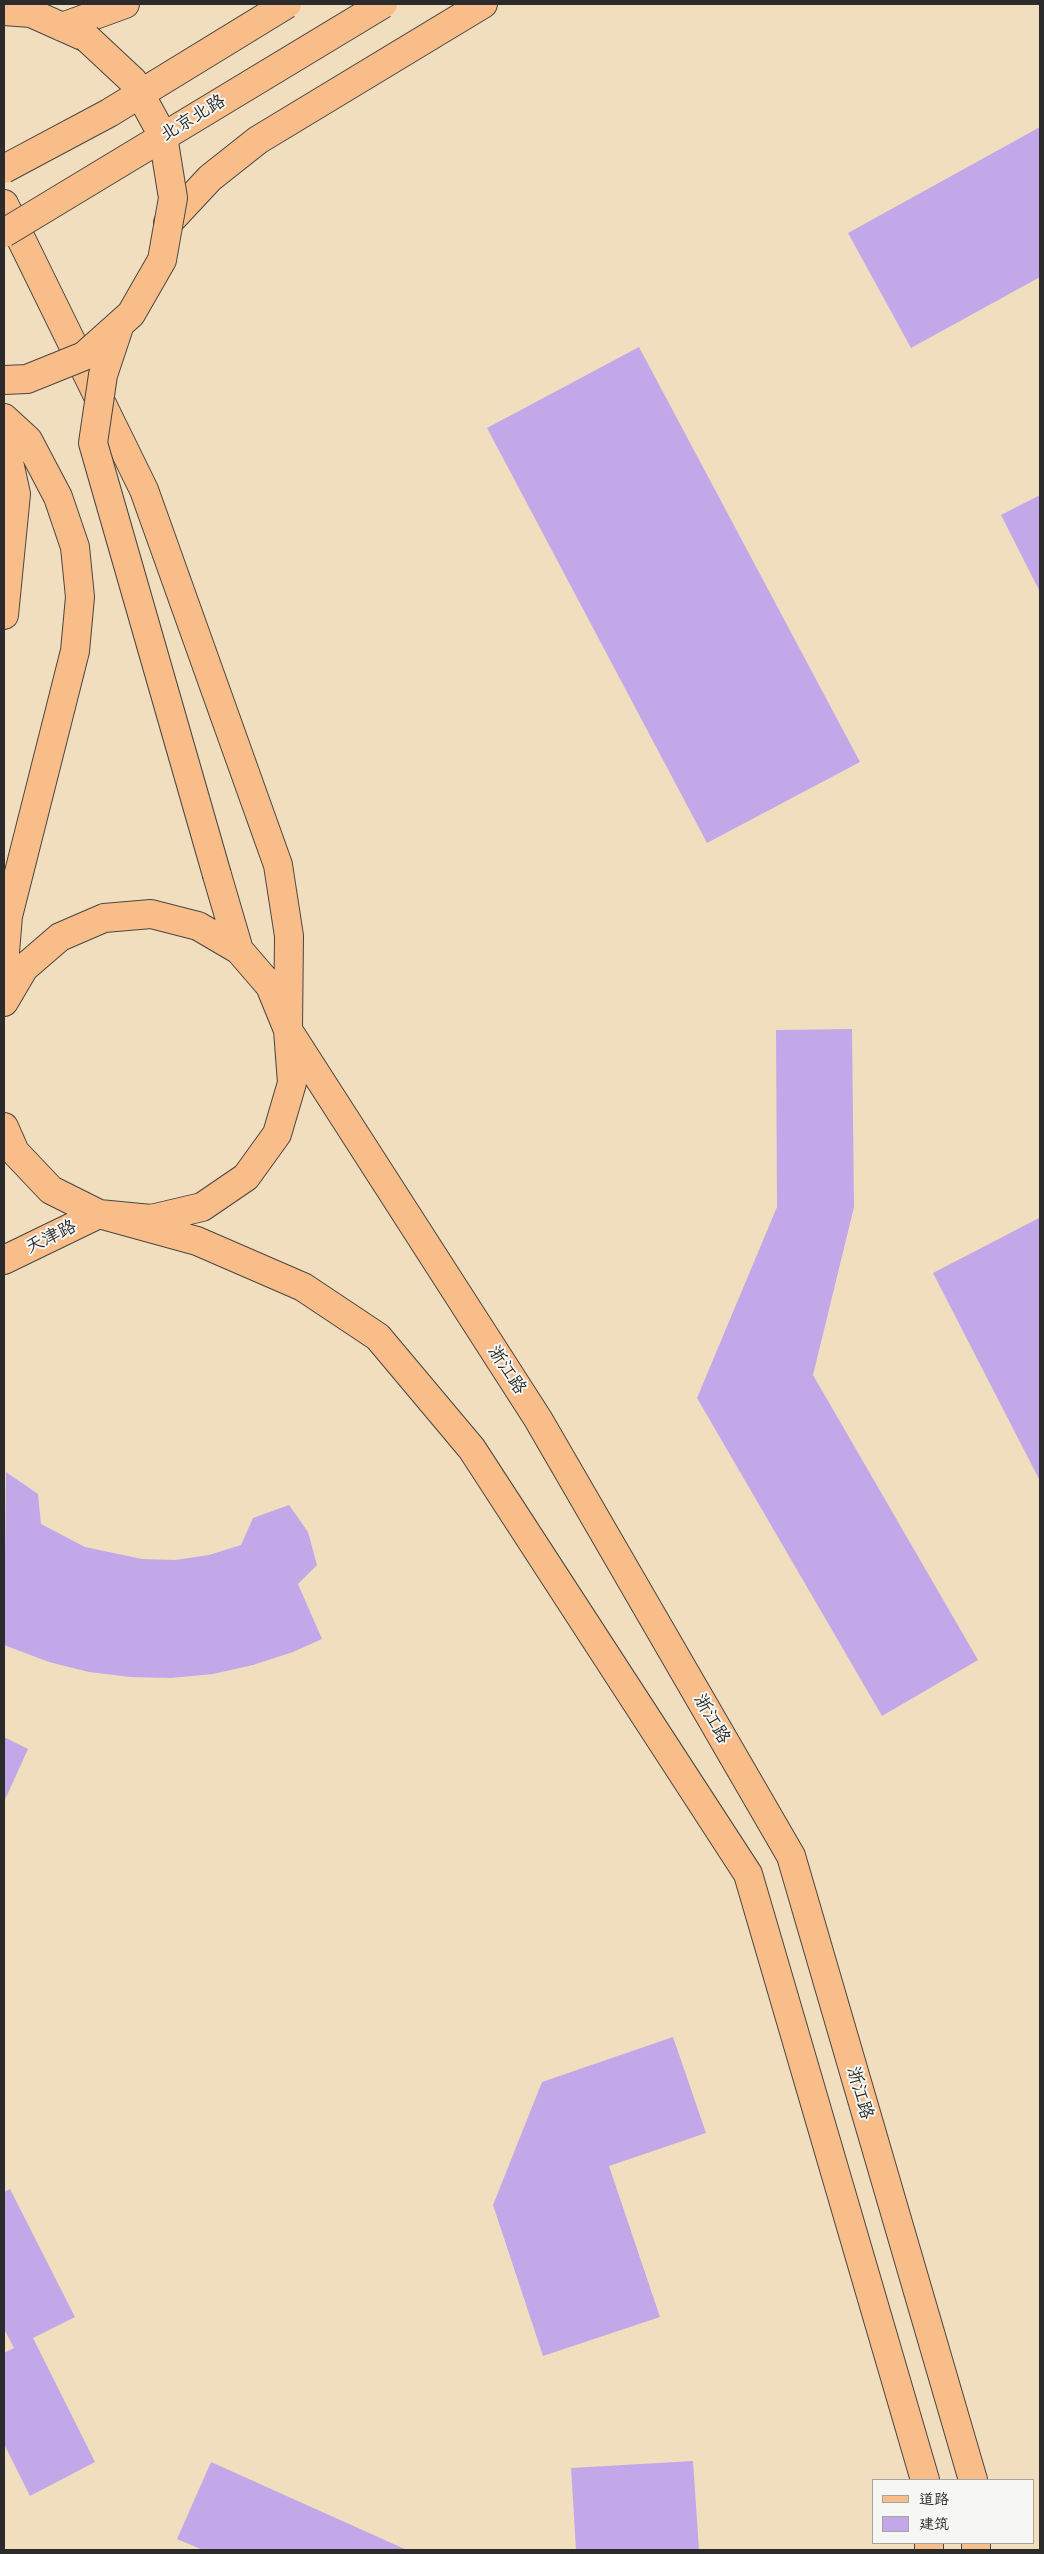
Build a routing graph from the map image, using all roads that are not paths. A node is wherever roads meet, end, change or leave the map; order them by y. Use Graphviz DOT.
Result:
graph roads {
  1 [pos="125,4"];
  2 [pos="287,4"];
  3 [pos="382,4"];
  4 [pos="483,4"];
  5 [pos="4,11"];
  6 [pos="62,27"];
  7 [pos="4,169"];
  8 [pos="4,204"];
  9 [pos="168,223"];
  10 [pos="4,233"];
  11 [pos="120,324"];
  12 [pos="4,380"];
  13 [pos="4,418"];
  14 [pos="4,439"];
  15 [pos="4,615"];
  16 [pos="238,950"];
  17 [pos="4,964"];
  18 [pos="4,1002"];
  19 [pos="288,1030"];
  20 [pos="4,1127"];
  21 [pos="99,1214"];
  22 [pos="4,1260"];
  23 [pos="924,2479"];
  24 [pos="973,2479"];
  1 -- 6 [label="main road"];
  2 -- 7 [label="main road, bridge"];
  3 -- 10 [label="main road, 北京北路, bridge"];
  4 -- 9 [label="main road"];
  5 -- 6 [label="main road"];
  6 -- 9 [label="main road, bridge"];
  8 -- 19 [label="main road"];
  9 -- 11 [label="main road, bridge"];
  11 -- 12 [label="main road, bridge"];
  11 -- 16 [label="main road, bridge"];
  13 -- 17 [label="main road"];
  14 -- 15 [label="main road"];
  16 -- 18 [label="main road"];
  16 -- 19 [label="main road"];
  19 -- 21 [label="main road"];
  19 -- 24 [label="main road, 浙江路"];
  20 -- 21 [label="main road"];
  21 -- 22 [label="main road, 天津路"];
  21 -- 23 [label="main road"];
}
